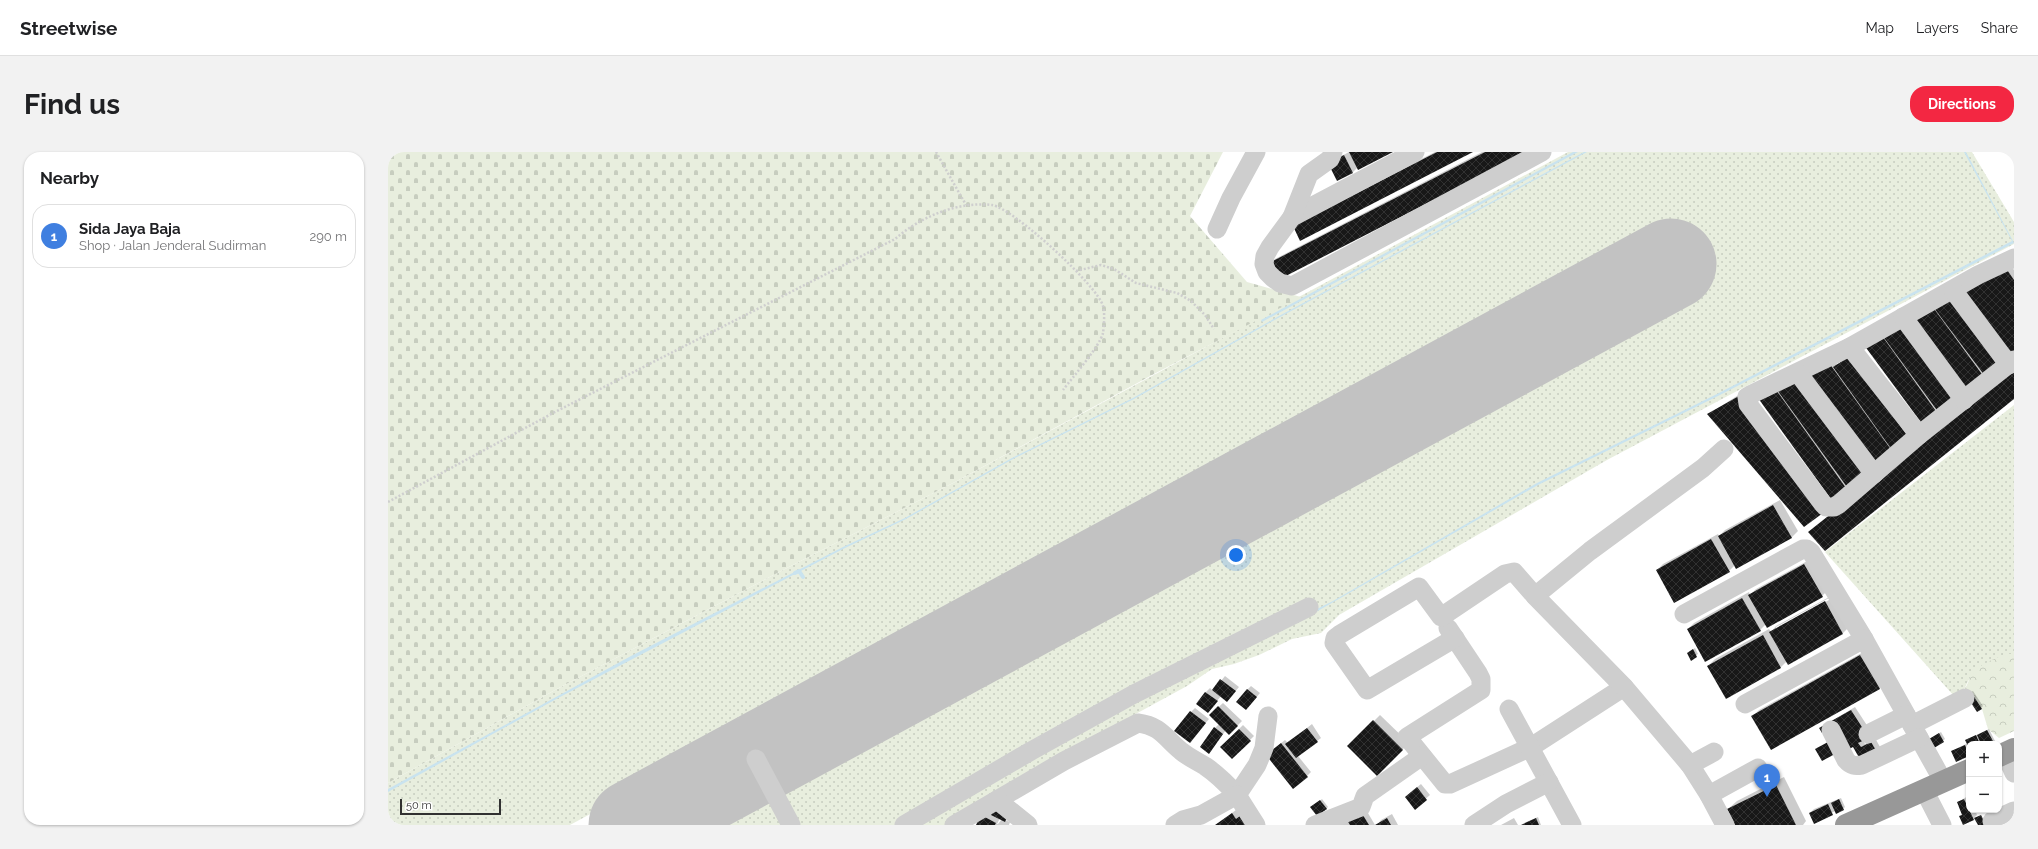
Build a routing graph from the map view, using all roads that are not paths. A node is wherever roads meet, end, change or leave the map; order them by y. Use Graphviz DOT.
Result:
graph roads {
  1 [pos="1256,152"];
  2 [pos="1333,152"];
  3 [pos="1415,152"];
  4 [pos="1542,152"];
  5 [pos="1292,217"];
  6 [pos="1217,229"];
  7 [pos="2011,265"];
  8 [pos="1953,290"];
  9 [pos="1903,317"];
  10 [pos="1850,347"];
  11 [pos="2011,362"];
  12 [pos="1798,373"];
  13 [pos="1964,400"];
  14 [pos="1919,435"];
  15 [pos="1724,449"];
  16 [pos="1874,474"];
  17 [pos="1535,596"];
  18 [pos="1309,607"];
  19 [pos="1684,614"];
  20 [pos="1441,617"];
  21 [pos="1454,638"];
  22 [pos="1864,639"];
  23 [pos="1624,687"];
  24 [pos="1965,698"];
  25 [pos="1745,704"];
  26 [pos="1509,709"];
  27 [pos="1268,716"];
  28 [pos="1912,726"];
  29 [pos="1831,730"];
  30 [pos="1868,734"];
  31 [pos="1531,747"];
  32 [pos="1714,752"];
  33 [pos="2006,753"];
  34 [pos="1422,756"];
  35 [pos="756,759"];
  36 [pos="1690,765"];
  37 [pos="1758,768"];
  38 [pos="1966,771"];
  39 [pos="2014,773"];
  40 [pos="1549,782"];
  41 [pos="1934,786"];
  42 [pos="1237,795"];
  43 [pos="1709,795"];
  44 [pos="997,800"];
  45 [pos="2014,811"];
  46 [pos="1992,821"];
  47 [pos="1859,822"];
  48 [pos="791,825"];
  49 [pos="904,825"];
  50 [pos="954,825"];
  51 [pos="1027,825"];
  52 [pos="1175,825"];
  53 [pos="1256,825"];
  54 [pos="1315,825"];
  55 [pos="1474,825"];
  56 [pos="1572,825"];
  57 [pos="1725,825"];
  58 [pos="1942,825"];
  1 -- 6 [label="street"];
  2 -- 5 [label="street"];
  3 -- 5 [label="street"];
  4 -- 5 [label="street"];
  7 -- 8 [label="street"];
  8 -- 9 [label="street"];
  8 -- 11 [label="street"];
  9 -- 10 [label="street"];
  9 -- 13 [label="street"];
  10 -- 12 [label="street"];
  10 -- 14 [label="street"];
  11 -- 13 [label="street"];
  12 -- 16 [label="street"];
  12 -- 16 [label="street"];
  13 -- 14 [label="street"];
  14 -- 16 [label="street"];
  15 -- 17 [label="street"];
  17 -- 20 [label="street"];
  17 -- 23 [label="street"];
  18 -- 49 [label="street"];
  19 -- 22 [label="street"];
  20 -- 21 [label="street"];
  20 -- 21 [label="street"];
  21 -- 34 [label="street"];
  22 -- 25 [label="street"];
  22 -- 28 [label="street"];
  23 -- 31 [label="street"];
  23 -- 36 [label="street"];
  24 -- 28 [label="street"];
  26 -- 31 [label="street"];
  27 -- 42 [label="street"];
  28 -- 29 [label="street"];
  28 -- 30 [label="street"];
  28 -- 41 [label="street"];
  31 -- 34 [label="street"];
  31 -- 40 [label="street"];
  32 -- 36 [label="street"];
  33 -- 39 [label="street"];
  34 -- 54 [label="street"];
  35 -- 48 [label="street"];
  36 -- 43 [label="street"];
  37 -- 43 [label="street"];
  38 -- 41 [label="highway"];
  40 -- 55 [label="street"];
  40 -- 56 [label="street"];
  41 -- 47 [label="highway"];
  41 -- 58 [label="street"];
  42 -- 44 [label="street"];
  42 -- 52 [label="street"];
  42 -- 53 [label="street"];
  43 -- 57 [label="street"];
  44 -- 50 [label="street"];
  44 -- 51 [label="street"];
  45 -- 46 [label="street"];
}
